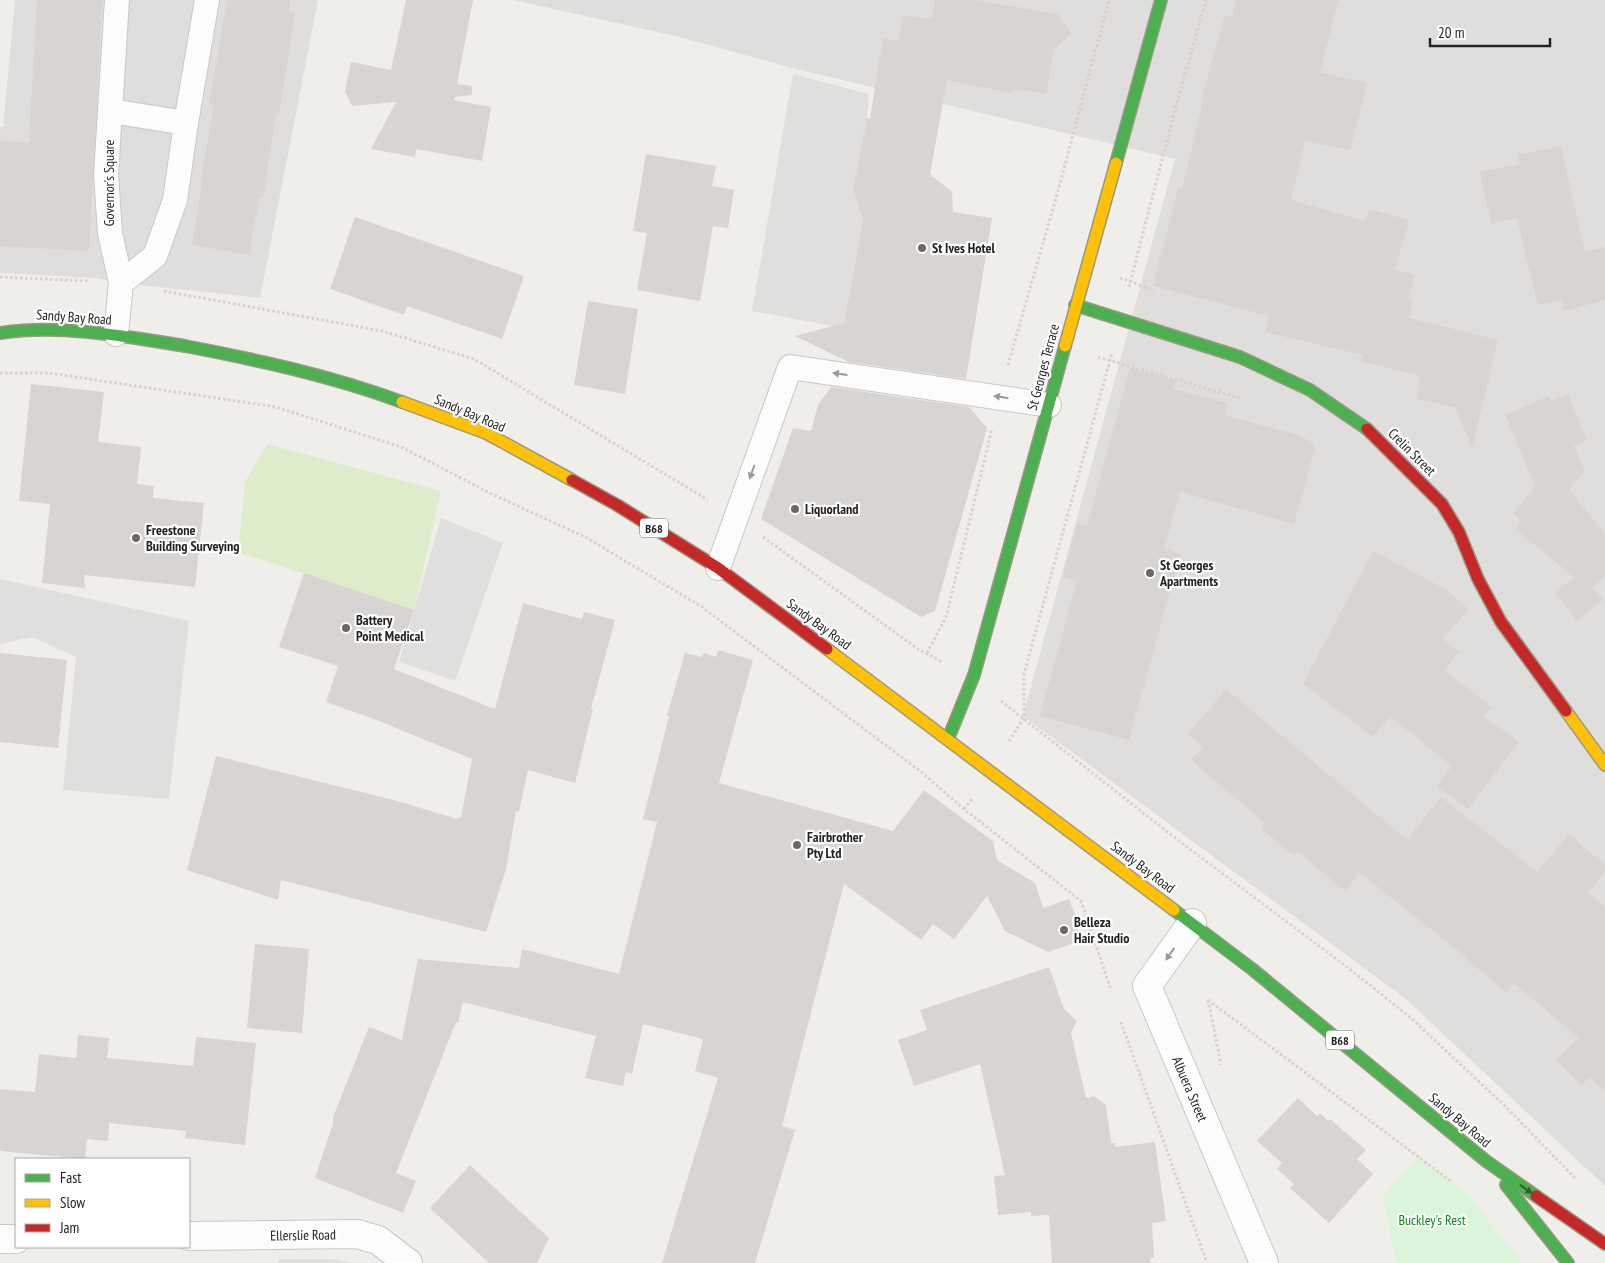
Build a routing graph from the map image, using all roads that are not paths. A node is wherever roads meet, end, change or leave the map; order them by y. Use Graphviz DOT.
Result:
graph roads {
  1 [pos="117,0"];
  2 [pos="207,0"];
  3 [pos="1161,0"];
  4 [pos="111,111"];
  5 [pos="186,122"];
  6 [pos="122,283"];
  7 [pos="1075,305"];
  8 [pos="0,322"];
  9 [pos="27,329"];
  10 [pos="0,333"];
  11 [pos="116,334"];
  12 [pos="1049,405"];
  13 [pos="718,568"];
  14 [pos="948,738"];
  15 [pos="1605,765"];
  16 [pos="1192,923"];
  17 [pos="1486,1161"];
  18 [pos="190,1236"];
  19 [pos="0,1239"];
  20 [pos="15,1239"];
  21 [pos="1605,1244"];
  22 [pos="408,1263"];
  23 [pos="1264,1263"];
  24 [pos="1568,1263"];
  1 -- 4 [label="lane, Governor's Square"];
  2 -- 5 [label="lane"];
  3 -- 7 [label="main road, St Georges Terrace"];
  4 -- 5 [label="lane"];
  4 -- 6 [label="lane, Governor's Square"];
  5 -- 6 [label="lane"];
  6 -- 11 [label="lane, Governor's Square"];
  7 -- 12 [label="main road, St Georges Terrace"];
  7 -- 15 [label="main road, Crelin Street"];
  8 -- 9 [label="main road, Sandy Bay Road / B68"];
  9 -- 10 [label="main road, Sandy Bay Road / B68"];
  9 -- 11 [label="main road, Sandy Bay Road / B68"];
  11 -- 13 [label="main road, Sandy Bay Road / B68"];
  12 -- 13 [label="lane, one-way"];
  12 -- 14 [label="main road, St Georges Terrace"];
  13 -- 14 [label="main road, Sandy Bay Road / B68"];
  14 -- 16 [label="main road, Sandy Bay Road / B68"];
  16 -- 17 [label="main road, Sandy Bay Road / B68"];
  16 -- 23 [label="street, Albuera Street, one-way"];
  17 -- 21 [label="main road, Sandy Bay Road / B68, one-way"];
  17 -- 24 [label="main road, Sandy Bay Road / B68"];
  18 -- 22 [label="street, Ellerslie Road"];
  19 -- 20 [label="street"];
}
